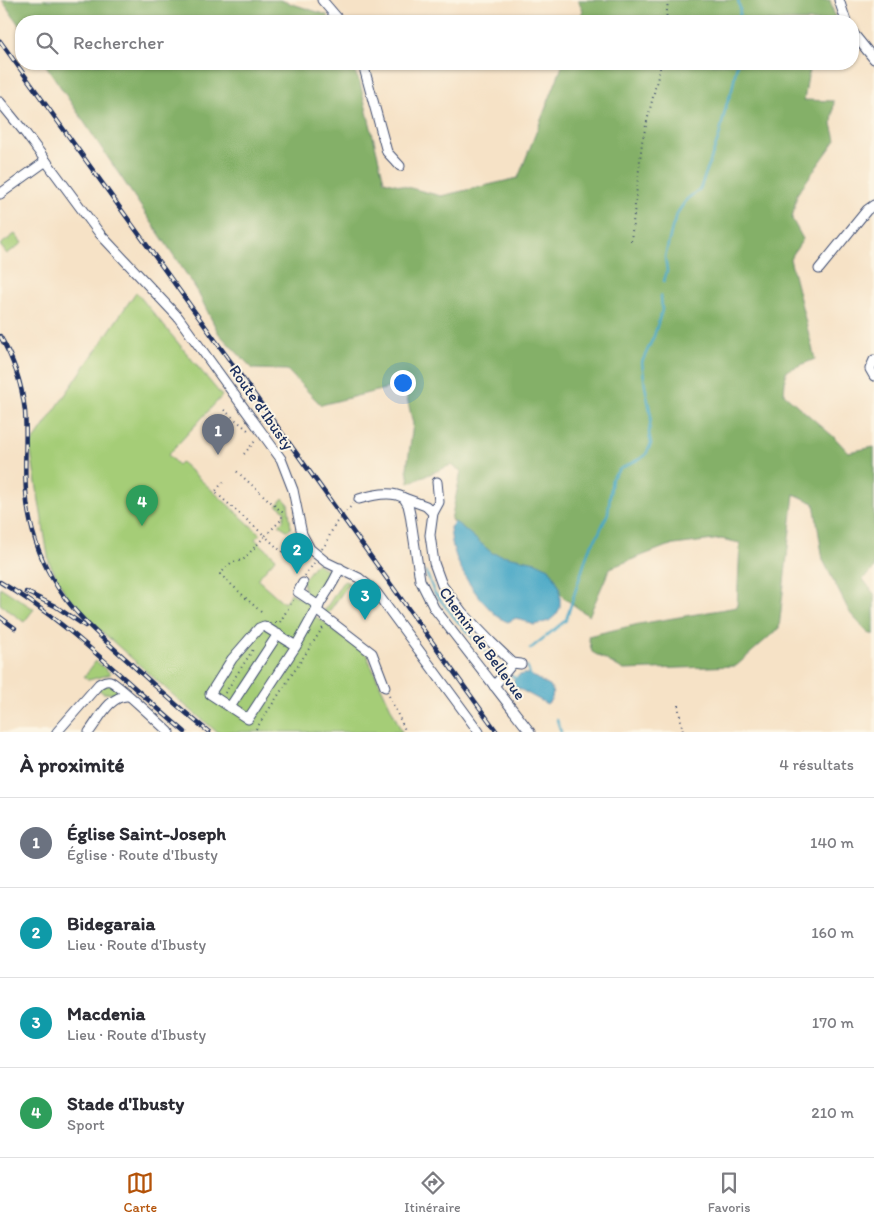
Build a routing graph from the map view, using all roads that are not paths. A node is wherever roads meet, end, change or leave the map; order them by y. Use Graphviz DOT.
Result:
graph roads {
  1 [pos="322,0"];
  2 [pos="839,0"];
  3 [pos="335,15"];
  4 [pos="844,15"];
  5 [pos="859,40"];
  6 [pos="874,59"];
  7 [pos="365,70"];
  8 [pos="0,102"];
  9 [pos="46,161"];
  10 [pos="400,166"];
  11 [pos="0,194"];
  12 [pos="874,205"];
  13 [pos="819,270"];
  14 [pos="874,360"];
  15 [pos="874,376"];
  16 [pos="437,482"];
  17 [pos="404,498"];
  18 [pos="359,499"];
  19 [pos="433,513"];
  20 [pos="340,568"];
  21 [pos="302,583"];
  22 [pos="318,608"];
  23 [pos="278,634"];
  24 [pos="296,646"];
  25 [pos="385,686"];
  26 [pos="494,686"];
  27 [pos="128,696"];
  28 [pos="230,707"];
  29 [pos="57,732"];
  30 [pos="89,732"];
  31 [pos="169,732"];
  32 [pos="479,732"];
  33 [pos="530,732"];
  1 -- 3 [label="street"];
  2 -- 4 [label="street"];
  5 -- 6 [label="street"];
  7 -- 10 [label="street"];
  8 -- 9 [label="street, Route d'Ibusty"];
  9 -- 11 [label="street"];
  9 -- 20 [label="street, Route d'Ibusty"];
  12 -- 13 [label="street"];
  14 -- 15 [label="street"];
  16 -- 19 [label="street"];
  17 -- 18 [label="street"];
  17 -- 19 [label="street"];
  17 -- 26 [label="street, Chemin de Bellevue"];
  19 -- 26 [label="street"];
  20 -- 22 [label="street"];
  20 -- 32 [label="street, Route d'Ibusty"];
  21 -- 22 [label="street"];
  22 -- 24 [label="street"];
  22 -- 25 [label="street"];
  23 -- 24 [label="street"];
  23 -- 28 [label="street"];
  23 -- 28 [label="street"];
  24 -- 28 [label="street"];
  26 -- 33 [label="street, Chemin de Bellevue"];
  27 -- 29 [label="street"];
  27 -- 30 [label="street"];
  27 -- 31 [label="street"];
}
